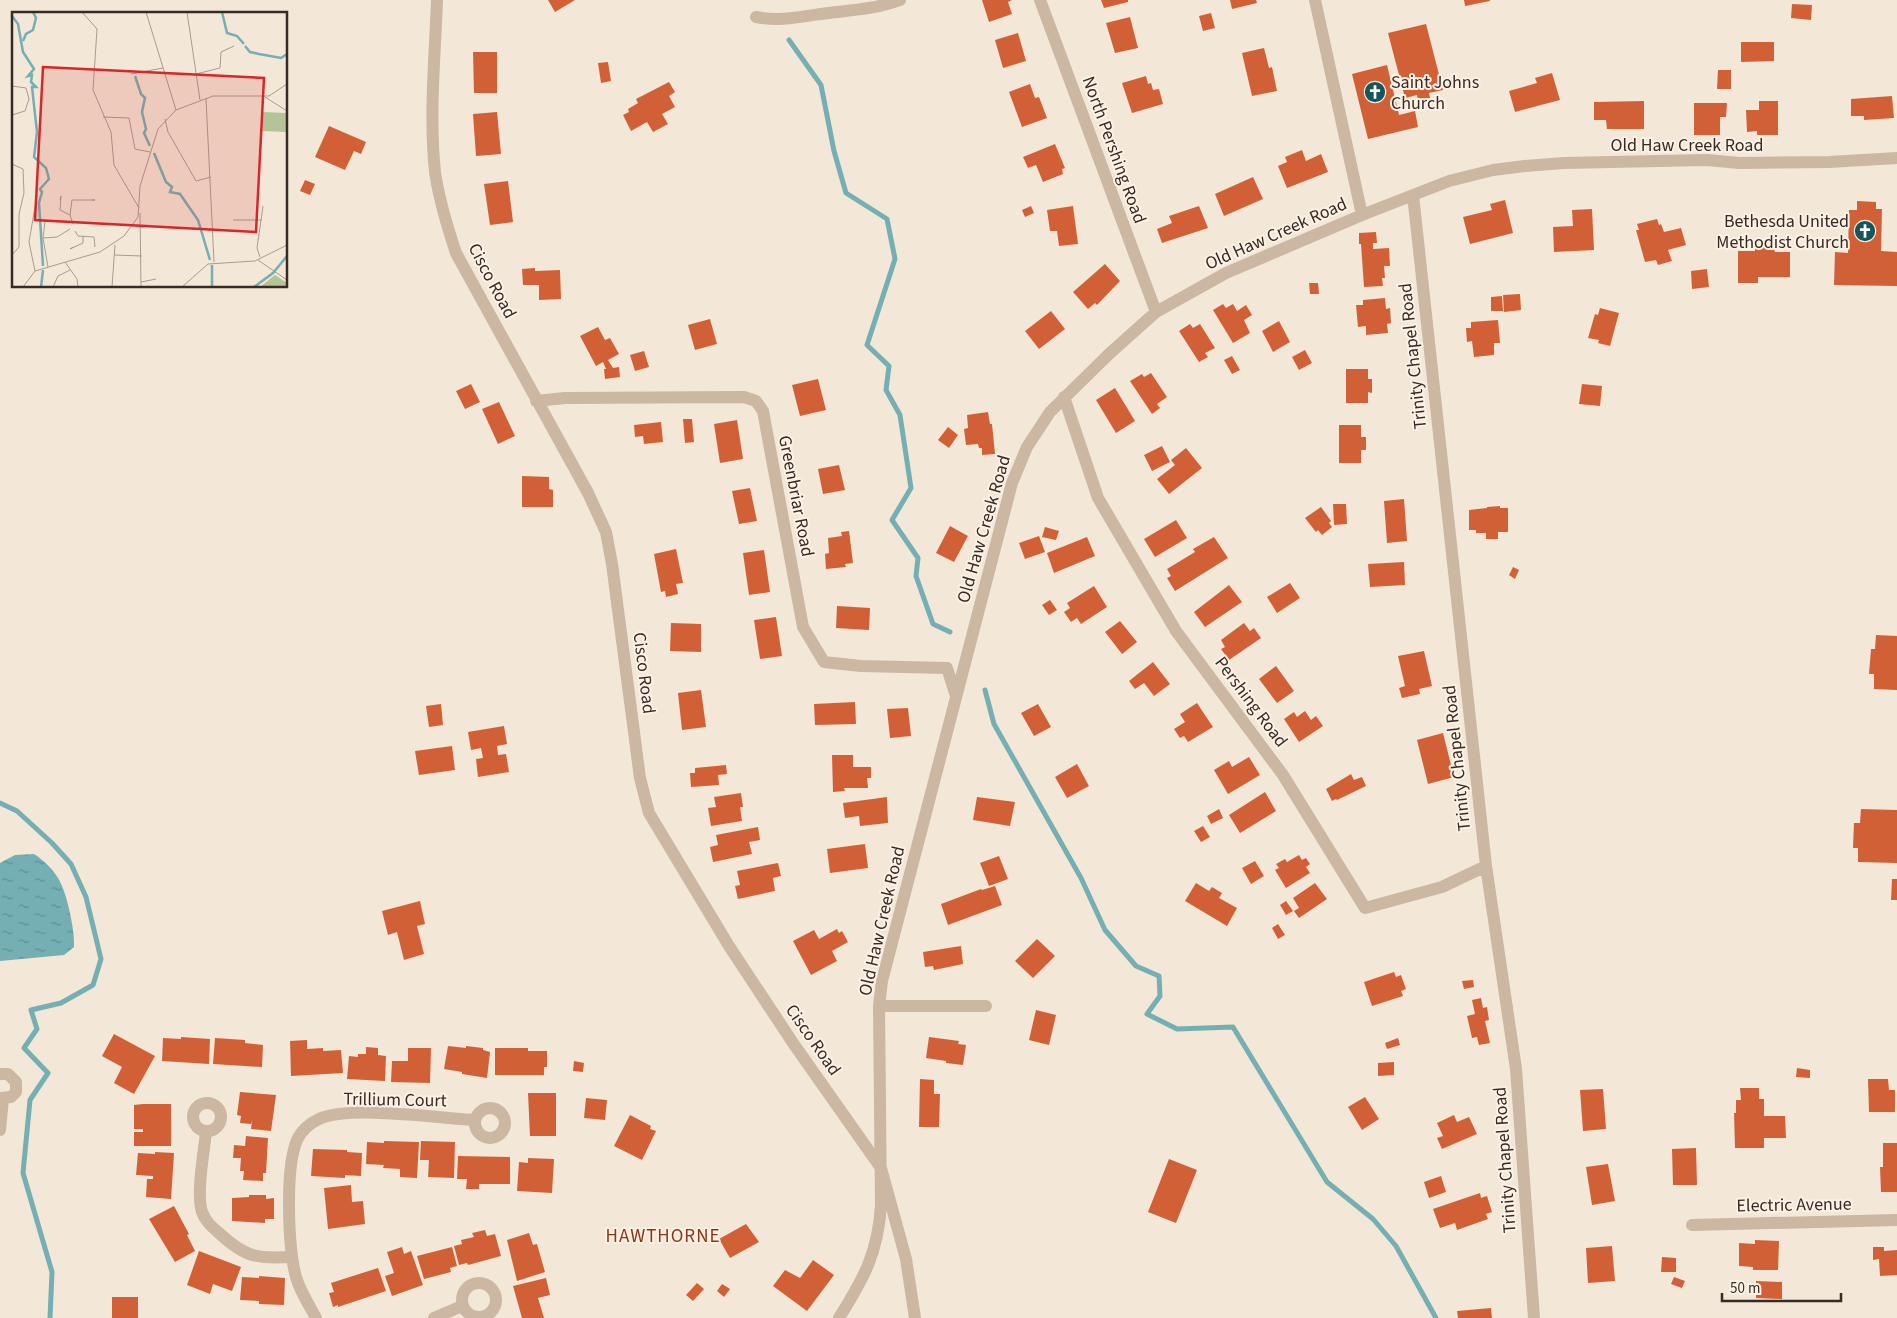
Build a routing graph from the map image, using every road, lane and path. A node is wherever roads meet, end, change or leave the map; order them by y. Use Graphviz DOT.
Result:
graph roads {
  1 [pos="437,0"];
  2 [pos="900,0"];
  3 [pos="1040,0"];
  4 [pos="1315,0"];
  5 [pos="756,17"];
  6 [pos="1897,158"];
  7 [pos="1413,195"];
  8 [pos="1362,215"];
  9 [pos="1156,312"];
  10 [pos="1064,397"];
  11 [pos="536,401"];
  12 [pos="956,697"];
  13 [pos="1486,866"];
  14 [pos="879,1006"];
  15 [pos="986,1006"];
  16 [pos="0,1074"];
  17 [pos="1,1098"];
  18 [pos="475,1120"];
  19 [pos="0,1130"];
  20 [pos="206,1132"];
  21 [pos="881,1168"];
  22 [pos="1897,1220"];
  23 [pos="1692,1225"];
  24 [pos="291,1257"];
  25 [pos="462,1306"];
  26 [pos="316,1318"];
  27 [pos="434,1318"];
  28 [pos="840,1318"];
  29 [pos="915,1318"];
  30 [pos="1534,1318"];
  1 -- 11 [label="street, Cisco Road"];
  2 -- 5 [label="street"];
  3 -- 9 [label="street, North Pershing Road"];
  4 -- 8 [label="street"];
  6 -- 7 [label="street, Old Haw Creek Road"];
  7 -- 8 [label="street, Old Haw Creek Road"];
  7 -- 13 [label="street, Trinity Chapel Road"];
  8 -- 9 [label="street, Old Haw Creek Road"];
  9 -- 10 [label="street, Old Haw Creek Road"];
  10 -- 12 [label="street, Old Haw Creek Road"];
  10 -- 13 [label="street, Pershing Road"];
  11 -- 12 [label="street, Greenbriar Road"];
  11 -- 21 [label="street, Cisco Road"];
  12 -- 14 [label="street, Old Haw Creek Road"];
  13 -- 30 [label="street, Trinity Chapel Road"];
  14 -- 15 [label="street"];
  14 -- 21 [label="street, Old Haw Creek Road"];
  16 -- 17 [label="street"];
  17 -- 19 [label="street"];
  18 -- 24 [label="street, Trillium Court"];
  20 -- 24 [label="street"];
  21 -- 28 [label="street, Old Haw Creek Road"];
  21 -- 29 [label="street, Cisco Road"];
  22 -- 23 [label="street, Electric Avenue"];
  24 -- 26 [label="street, Trillium Court"];
  25 -- 27 [label="street"];
}
